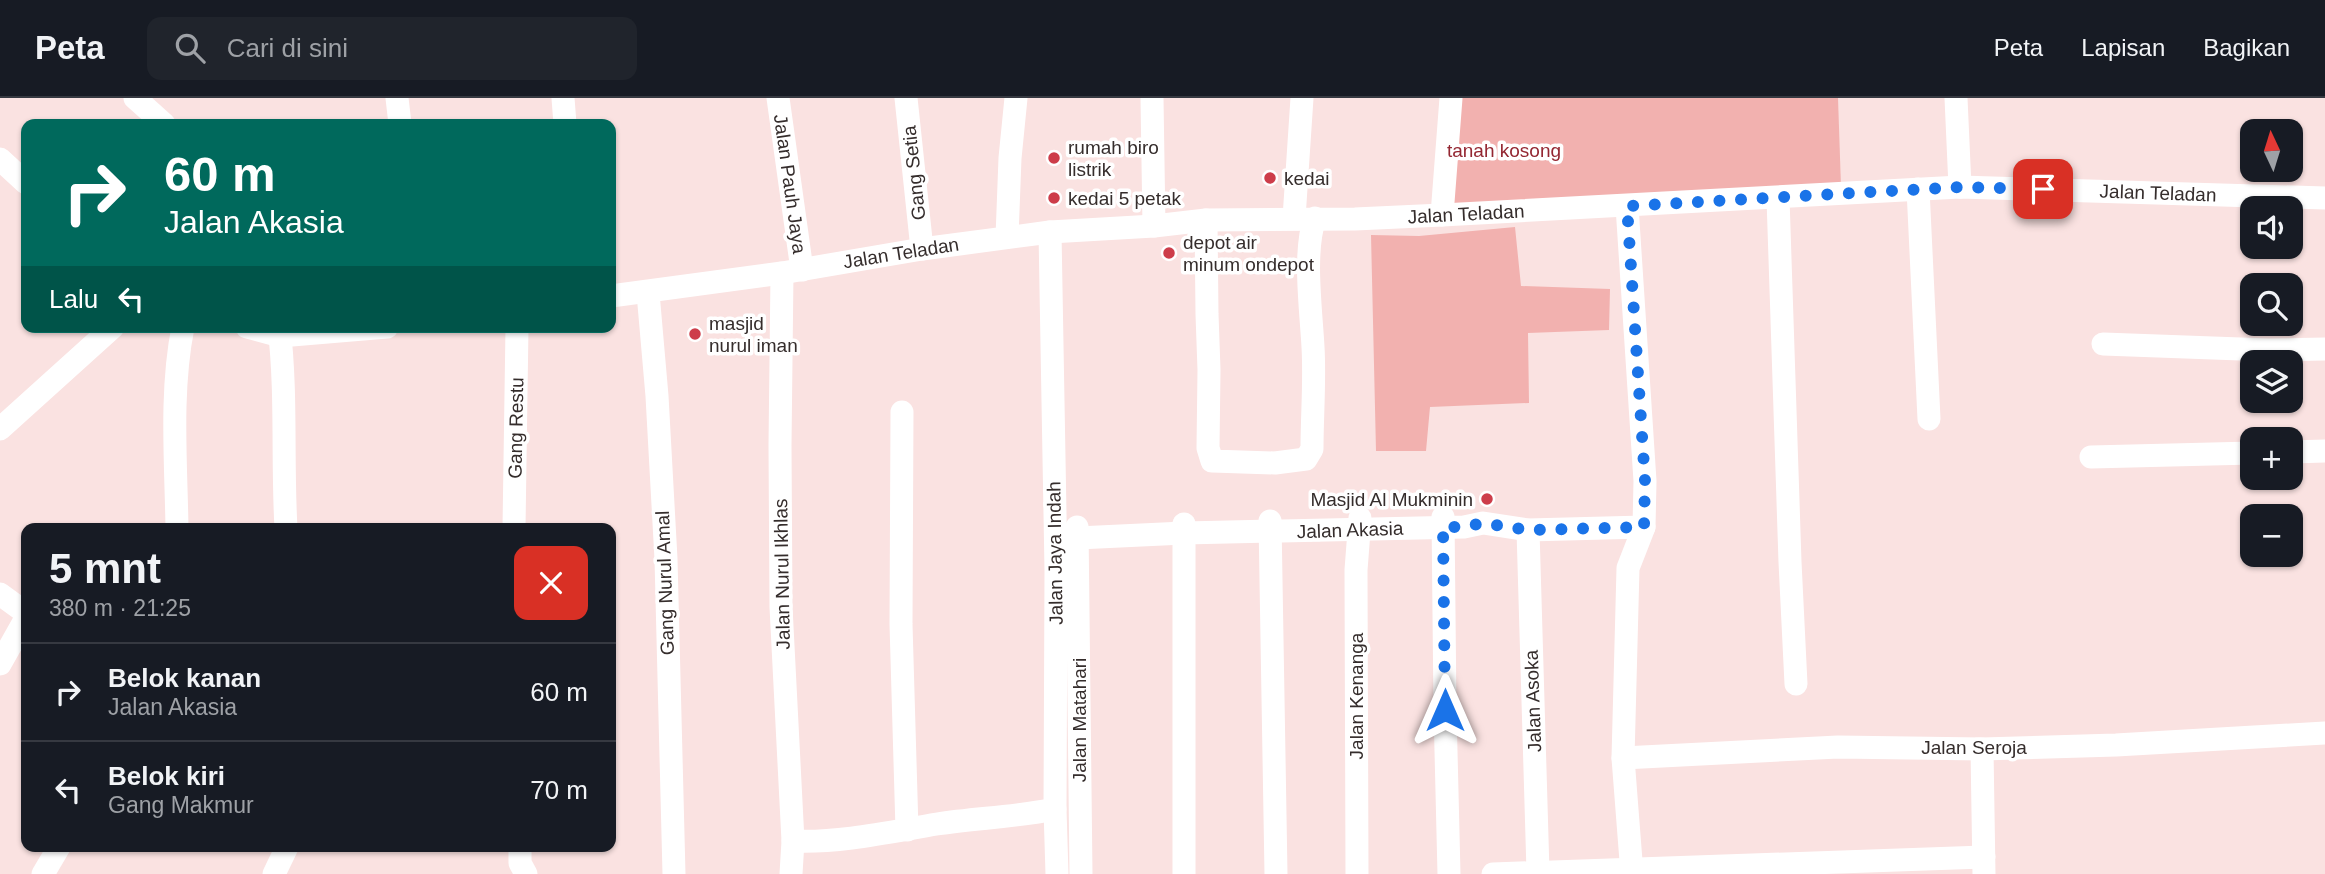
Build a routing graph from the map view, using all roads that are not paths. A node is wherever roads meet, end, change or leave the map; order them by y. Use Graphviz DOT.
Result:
graph roads {
  1 [pos="135,98"];
  2 [pos="397,98"];
  3 [pos="563,98"];
  4 [pos="778,98"];
  5 [pos="906,98"];
  6 [pos="1016,98"];
  7 [pos="1152,98"];
  8 [pos="1302,98"];
  9 [pos="1451,98"];
  10 [pos="1956,98"];
  11 [pos="158,119"];
  12 [pos="399,119"];
  13 [pos="565,119"];
  14 [pos="0,159"];
  15 [pos="21,178"];
  16 [pos="1960,187"];
  17 [pos="1918,189"];
  18 [pos="1779,198"];
  19 [pos="2325,198"];
  20 [pos="1627,206"];
  21 [pos="1442,215"];
  22 [pos="1304,218"];
  23 [pos="1206,220"];
  24 [pos="1154,226"];
  25 [pos="1050,232"];
  26 [pos="1007,237"];
  27 [pos="922,249"];
  28 [pos="792,272"];
  29 [pos="648,293"];
  30 [pos="616,296"];
  31 [pos="106,333"];
  32 [pos="182,333"];
  33 [pos="279,333"];
  34 [pos="517,333"];
  35 [pos="2104,344"];
  36 [pos="2325,349"];
  37 [pos="902,412"];
  38 [pos="1929,419"];
  39 [pos="0,429"];
  40 [pos="2325,451"];
  41 [pos="2303,452"];
  42 [pos="2240,453"];
  43 [pos="2091,457"];
  44 [pos="1458,521"];
  45 [pos="177,523"];
  46 [pos="286,523"];
  47 [pos="514,523"];
  48 [pos="1360,524"];
  49 [pos="1270,527"];
  50 [pos="1644,527"];
  51 [pos="1184,529"];
  52 [pos="1528,530"];
  53 [pos="1066,533"];
  54 [pos="0,594"];
  55 [pos="21,609"];
  56 [pos="21,627"];
  57 [pos="0,664"];
  58 [pos="1796,684"];
  59 [pos="2325,733"];
  60 [pos="1982,749"];
  61 [pos="1623,758"];
  62 [pos="1055,809"];
  63 [pos="907,830"];
  64 [pos="793,841"];
  65 [pos="56,852"];
  66 [pos="286,852"];
  67 [pos="290,852"];
  68 [pos="520,852"];
  69 [pos="1984,865"];
  70 [pos="1632,871"];
  71 [pos="1081,872"];
  72 [pos="1538,872"];
  73 [pos="43,874"];
  74 [pos="274,874"];
  75 [pos="293,874"];
  76 [pos="526,874"];
  77 [pos="674,874"];
  78 [pos="791,874"];
  79 [pos="1057,874"];
  80 [pos="1184,874"];
  81 [pos="1276,874"];
  82 [pos="1357,874"];
  83 [pos="1449,874"];
  84 [pos="1493,874"];
  1 -- 11 [label="street"];
  2 -- 12 [label="street"];
  3 -- 13 [label="street"];
  4 -- 28 [label="street, Jalan Pauh Jaya"];
  5 -- 27 [label="street, Gang Setia"];
  6 -- 26 [label="street"];
  7 -- 24 [label="street"];
  8 -- 22 [label="street"];
  9 -- 21 [label="street"];
  10 -- 16 [label="street"];
  14 -- 15 [label="street"];
  16 -- 17 [label="street, Jalan Teladan"];
  16 -- 19 [label="street, Jalan Teladan"];
  17 -- 18 [label="street, Jalan Teladan"];
  17 -- 38 [label="street"];
  18 -- 20 [label="street, Jalan Teladan"];
  18 -- 58 [label="street"];
  20 -- 21 [label="street, Jalan Teladan"];
  20 -- 50 [label="street"];
  21 -- 22 [label="street, Jalan Teladan"];
  22 -- 23 [label="street, Jalan Teladan"];
  22 -- 23 [label="street"];
  23 -- 24 [label="street, Jalan Teladan"];
  24 -- 25 [label="street, Jalan Teladan"];
  25 -- 26 [label="street, Jalan Teladan"];
  25 -- 53 [label="street, Jalan Jaya Indah"];
  26 -- 27 [label="street, Jalan Teladan"];
  27 -- 28 [label="street, Jalan Teladan"];
  28 -- 29 [label="street, Jalan Teladan"];
  28 -- 64 [label="street, Jalan Nurul Ikhlas"];
  29 -- 30 [label="street, Jalan Teladan"];
  29 -- 77 [label="street, Gang Nurul Amal"];
  31 -- 39 [label="street"];
  32 -- 45 [label="street"];
  33 -- 46 [label="street"];
  34 -- 47 [label="street, Gang Restu"];
  35 -- 36 [label="street"];
  37 -- 63 [label="street"];
  40 -- 41 [label="street"];
  42 -- 43 [label="street"];
  44 -- 48 [label="street, Jalan Akasia"];
  44 -- 52 [label="street, Jalan Akasia"];
  44 -- 83 [label="street"];
  48 -- 49 [label="street, Jalan Akasia"];
  48 -- 82 [label="street, Jalan Kenanga"];
  49 -- 51 [label="street, Jalan Akasia"];
  49 -- 81 [label="street"];
  50 -- 52 [label="street, Jalan Akasia"];
  50 -- 61 [label="street"];
  51 -- 53 [label="street, Jalan Akasia"];
  51 -- 80 [label="street"];
  52 -- 72 [label="street, Jalan Asoka"];
  53 -- 62 [label="street, Jalan Jaya Indah"];
  53 -- 71 [label="street, Jalan Matahari"];
  54 -- 55 [label="street"];
  56 -- 57 [label="street"];
  59 -- 60 [label="street, Jalan Seroja"];
  60 -- 61 [label="street, Jalan Seroja"];
  60 -- 69 [label="street"];
  61 -- 70 [label="street"];
  62 -- 63 [label="street"];
  62 -- 79 [label="street, Jalan Jaya Indah"];
  63 -- 64 [label="street"];
  64 -- 78 [label="street, Jalan Nurul Ikhlas"];
  65 -- 73 [label="street"];
  66 -- 74 [label="street"];
  67 -- 75 [label="street"];
  68 -- 76 [label="street"];
  69 -- 70 [label="street"];
  70 -- 72 [label="street"];
  72 -- 84 [label="street"];
}
